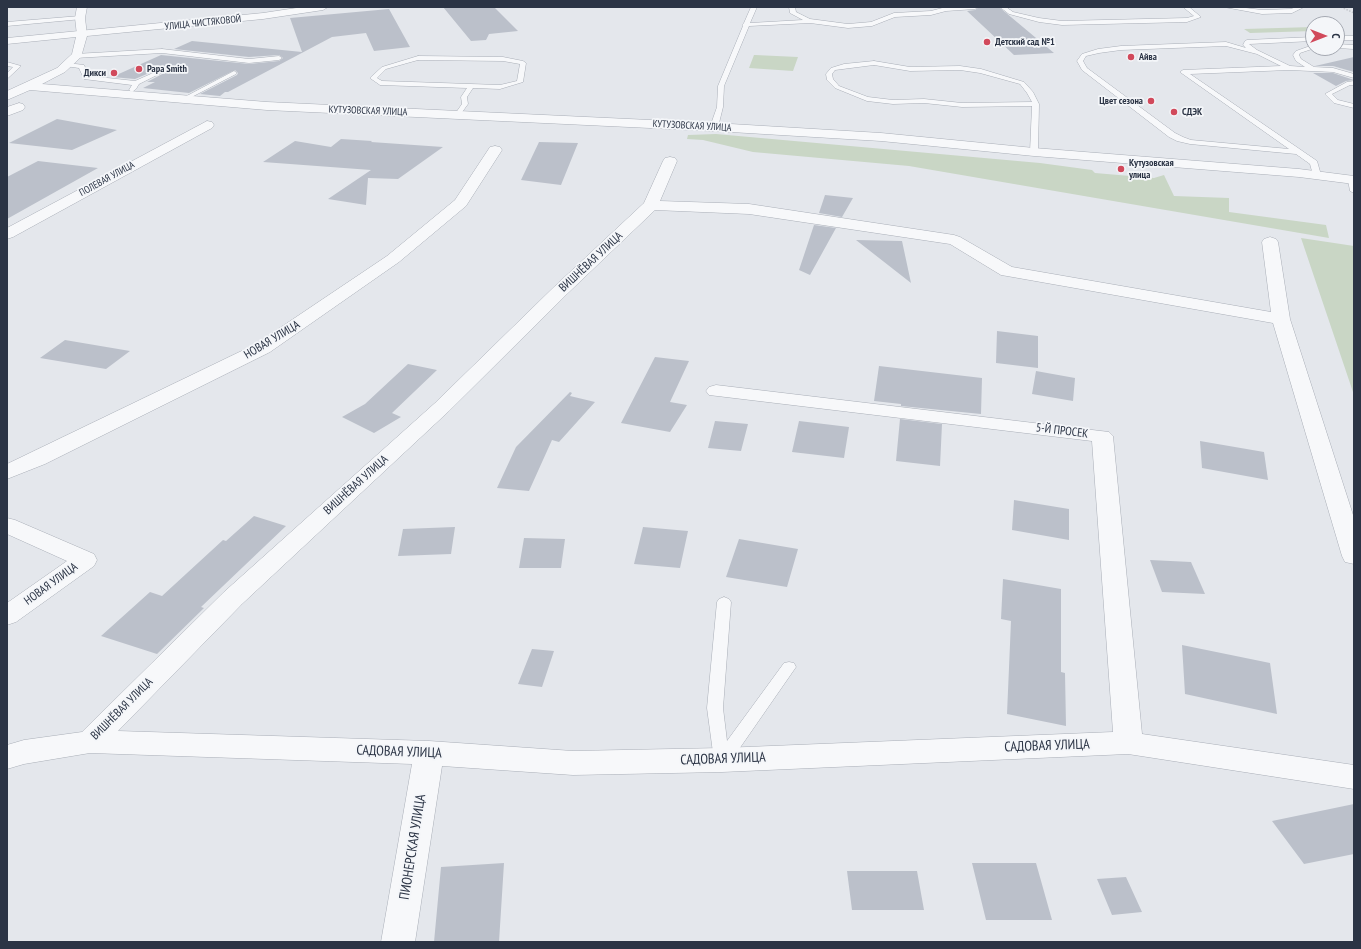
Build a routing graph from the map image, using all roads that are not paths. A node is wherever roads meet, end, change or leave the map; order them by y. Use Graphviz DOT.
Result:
graph roads {
  1 [pos="82,7"];
  2 [pos="323,7"];
  3 [pos="754,7"];
  4 [pos="792,7"];
  5 [pos="976,7"];
  6 [pos="1003,7"];
  7 [pos="1186,7"];
  8 [pos="1227,7"];
  9 [pos="1301,7"];
  10 [pos="946,8"];
  11 [pos="80,18"];
  12 [pos="810,21"];
  13 [pos="7,24"];
  14 [pos="745,25"];
  15 [pos="82,35"];
  16 [pos="1305,39"];
  17 [pos="7,41"];
  18 [pos="1305,50"];
  19 [pos="1259,52"];
  20 [pos="279,58"];
  21 [pos="71,61"];
  22 [pos="7,64"];
  23 [pos="1289,68"];
  24 [pos="1311,68"];
  25 [pos="164,70"];
  26 [pos="234,73"];
  27 [pos="1354,76"];
  28 [pos="7,77"];
  29 [pos="136,84"];
  30 [pos="1354,84"];
  31 [pos="29,86"];
  32 [pos="471,86"];
  33 [pos="121,94"];
  34 [pos="7,96"];
  35 [pos="182,100"];
  36 [pos="1036,104"];
  37 [pos="1354,106"];
  38 [pos="458,114"];
  39 [pos="207,125"];
  40 [pos="714,127"];
  41 [pos="495,150"];
  42 [pos="1034,152"];
  43 [pos="1297,152"];
  44 [pos="670,162"];
  45 [pos="1317,175"];
  46 [pos="1353,183"];
  47 [pos="651,205"];
  48 [pos="7,234"];
  49 [pos="1270,242"];
  50 [pos="1281,319"];
  51 [pos="716,391"];
  52 [pos="7,472"];
  53 [pos="7,526"];
  54 [pos="1354,556"];
  55 [pos="724,602"];
  56 [pos="7,616"];
  57 [pos="788,667"];
  58 [pos="90,742"];
  59 [pos="1128,743"];
  60 [pos="429,753"];
  61 [pos="7,757"];
  62 [pos="722,760"];
  63 [pos="1354,777"];
  64 [pos="398,942"];
  1 -- 11 [label="street"];
  2 -- 15 [label="street, УЛИЦА ЧИСТЯКОВОЙ"];
  3 -- 14 [label="lane"];
  4 -- 12 [label="lane"];
  5 -- 10 [label="lane"];
  6 -- 7 [label="lane"];
  8 -- 9 [label="lane"];
  10 -- 12 [label="lane"];
  11 -- 13 [label="lane"];
  11 -- 15 [label="street"];
  12 -- 14 [label="lane"];
  14 -- 40 [label="lane"];
  15 -- 17 [label="street, УЛИЦА ЧИСТЯКОВОЙ"];
  15 -- 21 [label="street"];
  16 -- 19 [label="lane"];
  18 -- 24 [label="lane"];
  19 -- 23 [label="lane"];
  19 -- 43 [label="lane"];
  20 -- 21 [label="lane"];
  21 -- 29 [label="lane"];
  21 -- 31 [label="street"];
  22 -- 28 [label="lane"];
  23 -- 24 [label="lane"];
  23 -- 43 [label="lane"];
  24 -- 27 [label="lane"];
  25 -- 29 [label="lane"];
  26 -- 35 [label="lane"];
  29 -- 33 [label="lane"];
  30 -- 37 [label="lane"];
  31 -- 33 [label="street, КУТУЗОВСКАЯ УЛИЦА"];
  31 -- 34 [label="street"];
  32 -- 32 [label="lane"];
  32 -- 38 [label="lane"];
  33 -- 35 [label="street, КУТУЗОВСКАЯ УЛИЦА"];
  35 -- 38 [label="street, КУТУЗОВСКАЯ УЛИЦА"];
  36 -- 36 [label="lane"];
  36 -- 42 [label="lane"];
  38 -- 40 [label="street, КУТУЗОВСКАЯ УЛИЦА"];
  39 -- 48 [label="street, ПОЛЕВАЯ УЛИЦА"];
  40 -- 42 [label="street, КУТУЗОВСКАЯ УЛИЦА"];
  41 -- 52 [label="street, НОВАЯ УЛИЦА"];
  42 -- 45 [label="street, КУТУЗОВСКАЯ УЛИЦА"];
  43 -- 45 [label="lane"];
  44 -- 47 [label="street, ВИШНЁВАЯ УЛИЦА"];
  45 -- 46 [label="street, КУТУЗОВСКАЯ УЛИЦА"];
  47 -- 50 [label="street"];
  47 -- 58 [label="street, ВИШНЁВАЯ УЛИЦА"];
  49 -- 50 [label="street"];
  50 -- 54 [label="street"];
  51 -- 59 [label="street, 5-Й ПРОСЕК"];
  53 -- 56 [label="street, НОВАЯ УЛИЦА"];
  55 -- 62 [label="lane"];
  57 -- 62 [label="lane"];
  58 -- 60 [label="street, САДОВАЯ УЛИЦА"];
  58 -- 61 [label="street, ВИШНЁВАЯ УЛИЦА"];
  59 -- 62 [label="street, САДОВАЯ УЛИЦА"];
  59 -- 63 [label="street, САДОВАЯ УЛИЦА"];
  60 -- 62 [label="street, САДОВАЯ УЛИЦА"];
  60 -- 64 [label="street, ПИОНЕРСКАЯ УЛИЦА"];
}
